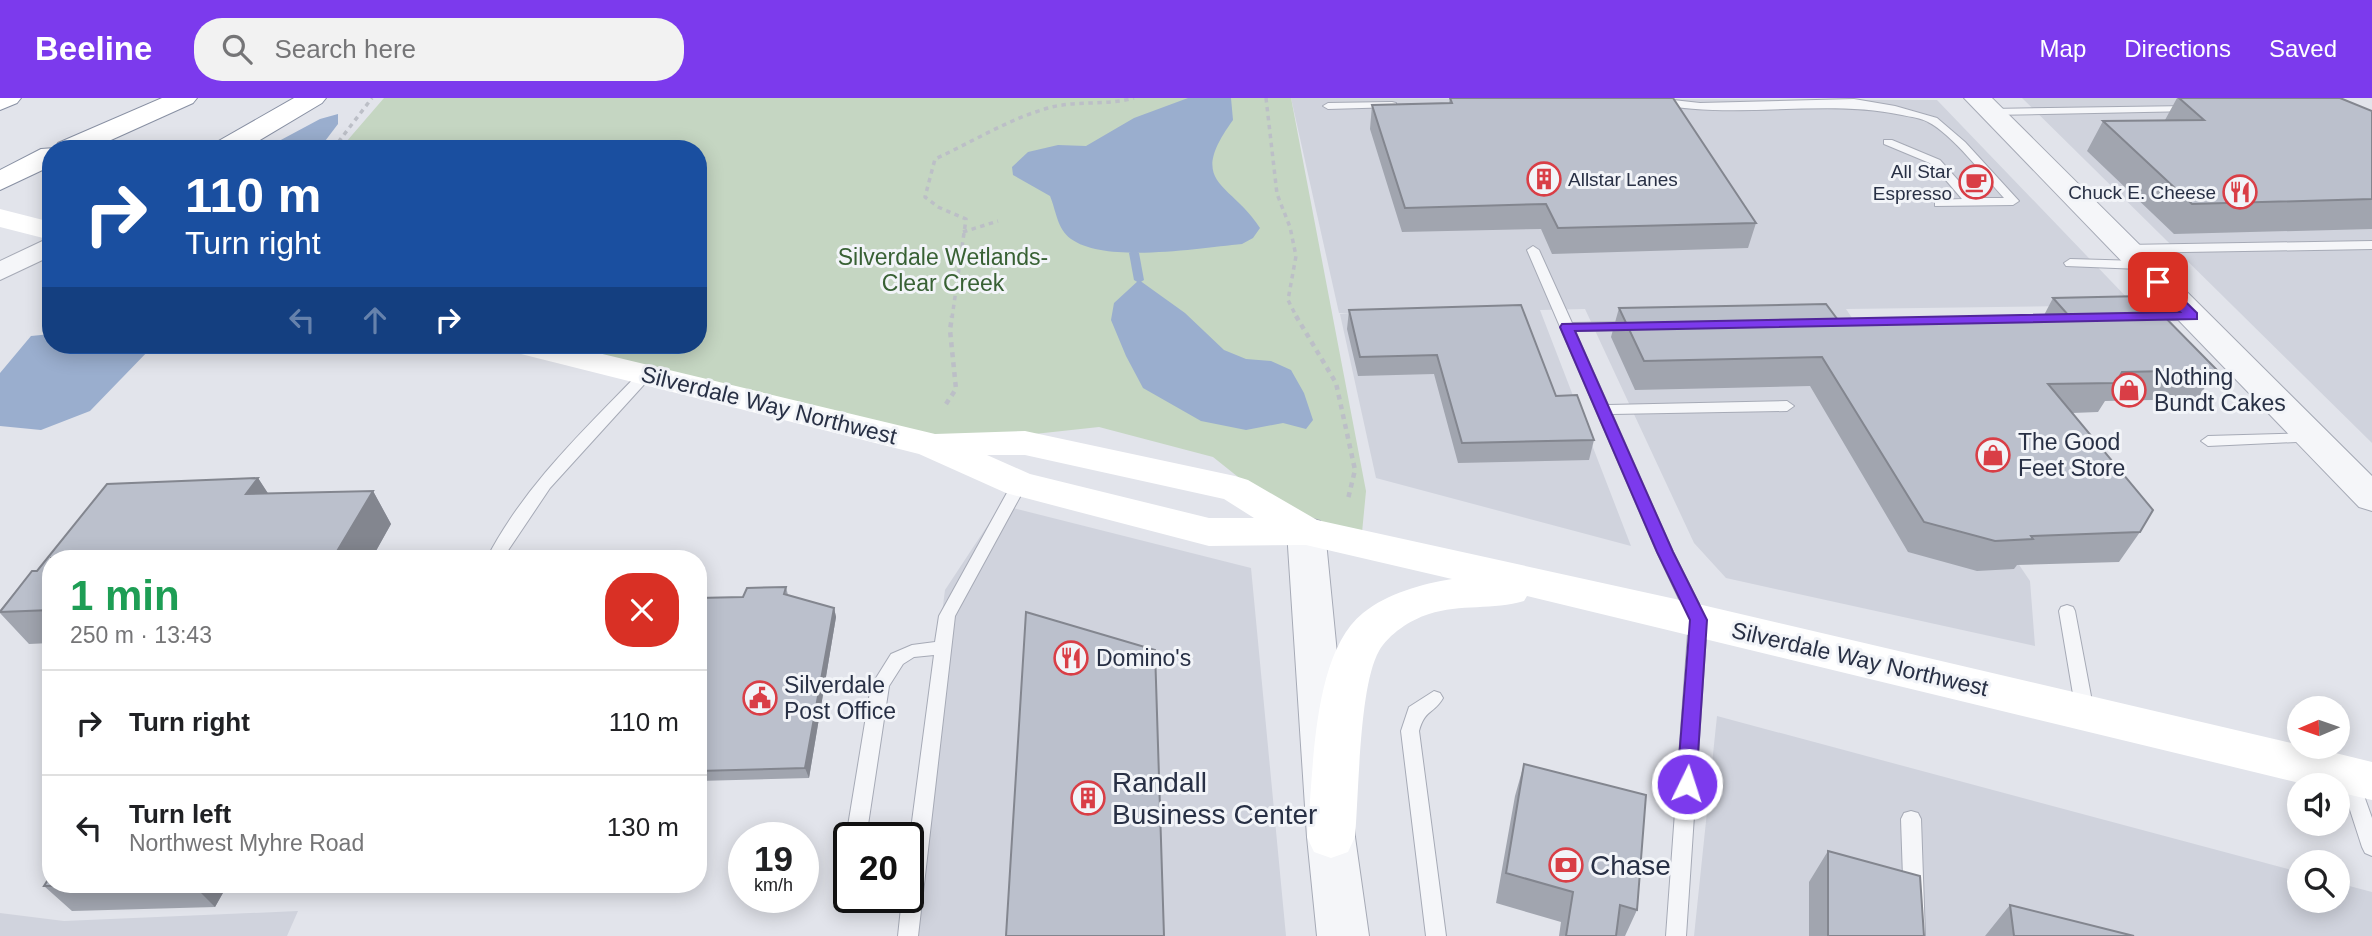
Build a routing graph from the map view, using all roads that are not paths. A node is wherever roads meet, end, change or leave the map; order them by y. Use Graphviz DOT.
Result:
graph roads {
  1 [pos="8,98"];
  2 [pos="155,98"];
  3 [pos="184,98"];
  4 [pos="313,98"];
  5 [pos="1642,101"];
  6 [pos="0,102"];
  7 [pos="1410,105"];
  8 [pos="1983,105"];
  9 [pos="1328,106"];
  10 [pos="2199,108"];
  11 [pos="78,140"];
  12 [pos="88,140"];
  13 [pos="241,140"];
  14 [pos="1888,142"];
  15 [pos="1941,147"];
  16 [pos="42,160"];
  17 [pos="0,181"];
  18 [pos="1972,202"];
  19 [pos="1939,203"];
  20 [pos="0,218"];
  21 [pos="42,229"];
  22 [pos="2372,245"];
  23 [pos="42,250"];
  24 [pos="1533,250"];
  25 [pos="2133,257"];
  26 [pos="2070,263"];
  27 [pos="0,272"];
  28 [pos="2192,316"];
  29 [pos="2130,317"];
  30 [pos="1649,325"];
  31 [pos="1567,327"];
  32 [pos="562,354"];
  33 [pos="645,374"];
  34 [pos="1787,405"];
  35 [pos="1603,410"];
  36 [pos="2313,438"];
  37 [pos="2208,441"];
  38 [pos="931,445"];
  39 [pos="1019,484"];
  40 [pos="2372,498"];
  41 [pos="1306,531"];
  42 [pos="500,550"];
  43 [pos="1596,597"];
  44 [pos="2067,611"];
  45 [pos="1698,620"];
  46 [pos="943,648"];
  47 [pos="1434,698"];
  48 [pos="2085,712"];
  49 [pos="2360,778"];
  50 [pos="1911,820"];
  51 [pos="859,822"];
  52 [pos="920,822"];
  53 [pos="1331,837"];
  54 [pos="2372,847"];
  55 [pos="909,913"];
  56 [pos="908,936"];
  57 [pos="1343,936"];
  58 [pos="1436,936"];
  59 [pos="1676,936"];
  60 [pos="1915,936"];
  1 -- 6 [label="main road"];
  2 -- 11 [label="main road"];
  3 -- 12 [label="main road"];
  4 -- 13 [label="main road"];
  5 -- 15 [label="lane"];
  7 -- 9 [label="lane"];
  8 -- 10 [label="lane"];
  8 -- 25 [label="street"];
  14 -- 15 [label="lane"];
  15 -- 18 [label="lane"];
  15 -- 18 [label="lane"];
  16 -- 17 [label="main road"];
  18 -- 19 [label="lane"];
  20 -- 21 [label="main road"];
  22 -- 25 [label="lane"];
  23 -- 27 [label="street"];
  24 -- 31 [label="lane"];
  25 -- 26 [label="lane"];
  25 -- 28 [label="street"];
  28 -- 29 [label="lane"];
  28 -- 36 [label="street"];
  30 -- 31 [label="lane"];
  31 -- 35 [label="lane"];
  32 -- 33 [label="main road, Silverdale Way Northwest"];
  33 -- 38 [label="main road, Silverdale Way Northwest"];
  33 -- 42 [label="lane"];
  34 -- 35 [label="lane"];
  35 -- 45 [label="lane"];
  36 -- 37 [label="lane"];
  36 -- 40 [label="street"];
  38 -- 39 [label="main road, Silverdale Way Northwest"];
  38 -- 41 [label="main road, Silverdale Way Northwest"];
  39 -- 41 [label="main road, Silverdale Way Northwest"];
  39 -- 46 [label="lane"];
  41 -- 43 [label="main road, Silverdale Way Northwest"];
  41 -- 53 [label="street"];
  43 -- 45 [label="main road, Silverdale Way Northwest"];
  43 -- 53 [label="main road"];
  44 -- 48 [label="lane"];
  45 -- 48 [label="main road, Silverdale Way Northwest"];
  45 -- 59 [label="lane"];
  46 -- 51 [label="lane"];
  46 -- 52 [label="lane"];
  47 -- 58 [label="lane"];
  48 -- 49 [label="main road, Silverdale Way Northwest"];
  49 -- 54 [label="lane"];
  50 -- 60 [label="lane"];
  53 -- 57 [label="street"];
  55 -- 56 [label="lane"];
}
